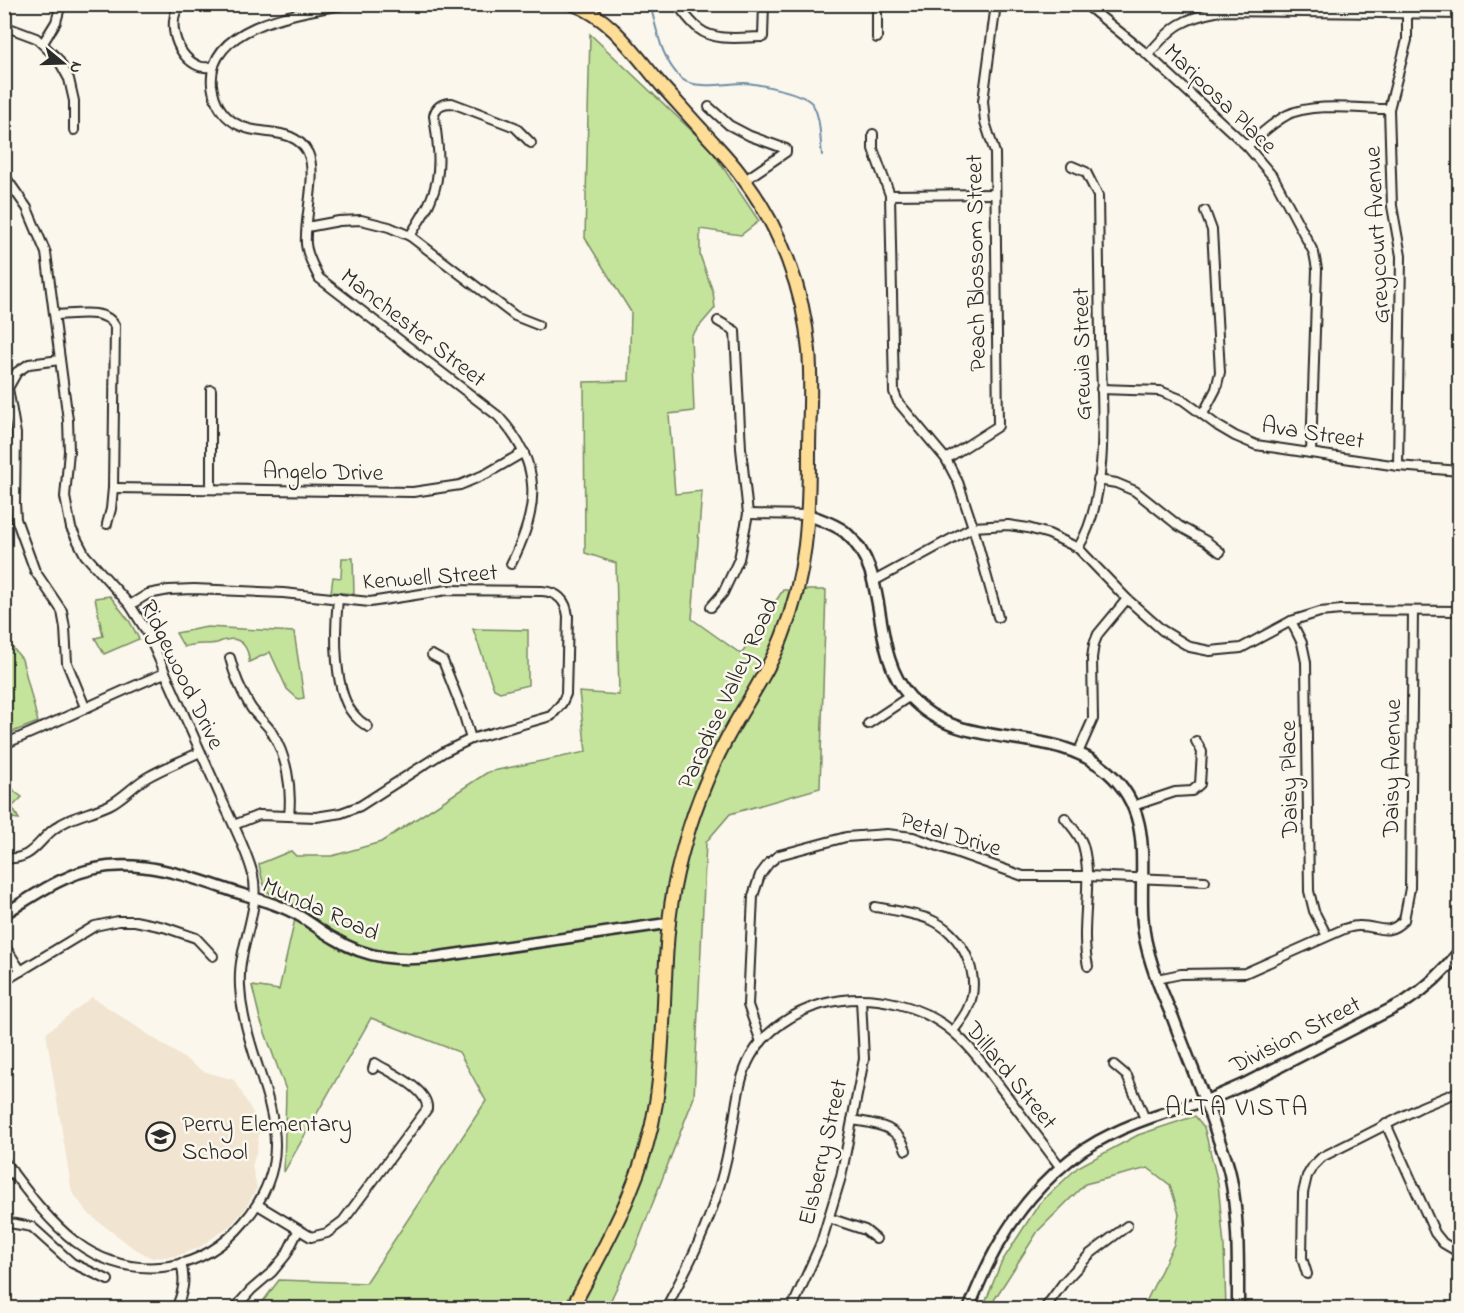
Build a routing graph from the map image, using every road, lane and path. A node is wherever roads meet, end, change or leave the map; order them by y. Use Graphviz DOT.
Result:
graph roads {
  1 [pos="61,4"];
  2 [pos="180,4"];
  3 [pos="348,4"];
  4 [pos="676,4"];
  5 [pos="764,4"];
  6 [pos="877,4"];
  7 [pos="996,4"];
  8 [pos="1085,4"];
  9 [pos="581,6"];
  10 [pos="1407,8"];
  11 [pos="1460,14"];
  12 [pos="4,26"];
  13 [pos="877,38"];
  14 [pos="42,43"];
  15 [pos="1148,55"];
  16 [pos="213,67"];
  17 [pos="710,107"];
  18 [pos="1389,109"];
  19 [pos="74,130"];
  20 [pos="873,134"];
  21 [pos="531,143"];
  22 [pos="1247,146"];
  23 [pos="1072,166"];
  24 [pos="4,175"];
  25 [pos="746,180"];
  26 [pos="995,194"];
  27 [pos="890,195"];
  28 [pos="1205,211"];
  29 [pos="307,227"];
  30 [pos="410,236"];
  31 [pos="55,315"];
  32 [pos="718,321"];
  33 [pos="538,325"];
  34 [pos="60,360"];
  35 [pos="1101,388"];
  36 [pos="211,390"];
  37 [pos="1203,414"];
  38 [pos="524,452"];
  39 [pos="1311,453"];
  40 [pos="946,459"];
  41 [pos="1398,466"];
  42 [pos="1460,471"];
  43 [pos="1098,480"];
  44 [pos="113,488"];
  45 [pos="211,489"];
  46 [pos="748,514"];
  47 [pos="809,515"];
  48 [pos="107,524"];
  49 [pos="973,527"];
  50 [pos="1077,548"];
  51 [pos="1220,552"];
  52 [pos="511,564"];
  53 [pos="874,581"];
  54 [pos="338,598"];
  55 [pos="1127,599"];
  56 [pos="130,605"];
  57 [pos="711,607"];
  58 [pos="1413,611"];
  59 [pos="1460,611"];
  60 [pos="998,617"];
  61 [pos="1291,621"];
  62 [pos="432,655"];
  63 [pos="230,658"];
  64 [pos="165,673"];
  65 [pos="910,696"];
  66 [pos="85,707"];
  67 [pos="868,724"];
  68 [pos="368,727"];
  69 [pos="471,739"];
  70 [pos="1196,741"];
  71 [pos="4,744"];
  72 [pos="200,752"];
  73 [pos="1078,753"];
  74 [pos="1133,806"];
  75 [pos="289,816"];
  76 [pos="1065,818"];
  77 [pos="234,825"];
  78 [pos="4,858"];
  79 [pos="1086,876"];
  80 [pos="1142,879"];
  81 [pos="1205,881"];
  82 [pos="254,899"];
  83 [pos="874,907"];
  84 [pos="4,914"];
  85 [pos="670,923"];
  86 [pos="1328,936"];
  87 [pos="4,945"];
  88 [pos="1460,951"];
  89 [pos="213,956"];
  90 [pos="1088,966"];
  91 [pos="21,971"];
  92 [pos="1157,979"];
  93 [pos="4,981"];
  94 [pos="861,999"];
  95 [pos="953,1031"];
  96 [pos="761,1042"];
  97 [pos="1114,1065"];
  98 [pos="373,1069"];
  99 [pos="1460,1091"];
  100 [pos="1206,1101"];
  101 [pos="1145,1119"];
  102 [pos="852,1120"];
  103 [pos="1386,1124"];
  104 [pos="906,1150"];
  105 [pos="4,1161"];
  106 [pos="1061,1168"];
  107 [pos="12,1171"];
  108 [pos="4,1177"];
  109 [pos="258,1205"];
  110 [pos="829,1218"];
  111 [pos="4,1222"];
  112 [pos="1127,1226"];
  113 [pos="298,1231"];
  114 [pos="876,1239"];
  115 [pos="1460,1253"];
  116 [pos="181,1263"];
  117 [pos="1307,1274"];
  118 [pos="108,1280"];
  119 [pos="176,1308"];
  120 [pos="235,1308"];
  121 [pos="572,1308"];
  122 [pos="666,1308"];
  123 [pos="792,1308"];
  124 [pos="969,1308"];
  125 [pos="1045,1308"];
  126 [pos="1238,1308"];
  1 -- 14 [label="street"];
  2 -- 16 [label="street"];
  3 -- 16 [label="street"];
  4 -- 5 [label="street"];
  6 -- 13 [label="street"];
  7 -- 26 [label="street, Peach Blossom Street"];
  8 -- 15 [label="street, Mariposa Place"];
  9 -- 25 [label="main road, Paradise Valley Road"];
  10 -- 11 [label="street"];
  10 -- 15 [label="street"];
  10 -- 18 [label="street, Greycourt Avenue"];
  12 -- 14 [label="street"];
  14 -- 19 [label="street"];
  15 -- 22 [label="street, Mariposa Place"];
  16 -- 29 [label="street, Manchester Street"];
  17 -- 25 [label="street"];
  18 -- 22 [label="street"];
  18 -- 41 [label="street, Greycourt Avenue"];
  20 -- 27 [label="street"];
  21 -- 30 [label="street"];
  22 -- 39 [label="street, Mariposa Place"];
  23 -- 35 [label="street, Grewia Street"];
  24 -- 31 [label="street, Ridgewood Drive"];
  25 -- 47 [label="main road, Paradise Valley Road"];
  26 -- 27 [label="street"];
  26 -- 40 [label="street, Peach Blossom Street"];
  27 -- 40 [label="street"];
  28 -- 37 [label="street"];
  29 -- 30 [label="street"];
  29 -- 38 [label="street, Manchester Street"];
  30 -- 33 [label="street"];
  31 -- 34 [label="street, Ridgewood Drive"];
  31 -- 44 [label="street"];
  32 -- 46 [label="street"];
  34 -- 56 [label="street, Ridgewood Drive"];
  34 -- 66 [label="street"];
  35 -- 37 [label="street, Ava Street"];
  35 -- 43 [label="street, Grewia Street"];
  36 -- 45 [label="street"];
  37 -- 39 [label="street, Ava Street"];
  38 -- 45 [label="street, Angelo Drive"];
  38 -- 52 [label="street, Manchester Street"];
  39 -- 41 [label="street, Ava Street"];
  40 -- 49 [label="street"];
  41 -- 42 [label="street, Ava Street"];
  43 -- 50 [label="street, Grewia Street"];
  43 -- 51 [label="street"];
  44 -- 45 [label="street, Angelo Drive"];
  44 -- 48 [label="street"];
  46 -- 47 [label="street"];
  46 -- 57 [label="street"];
  47 -- 53 [label="main road"];
  47 -- 85 [label="main road, Paradise Valley Road"];
  49 -- 50 [label="street"];
  49 -- 53 [label="street"];
  49 -- 60 [label="street"];
  50 -- 55 [label="street"];
  53 -- 65 [label="main road"];
  54 -- 56 [label="street, Kenwell Street"];
  54 -- 68 [label="street"];
  54 -- 69 [label="street, Kenwell Street"];
  55 -- 61 [label="street"];
  55 -- 73 [label="street"];
  56 -- 64 [label="street, Ridgewood Drive"];
  58 -- 59 [label="street"];
  58 -- 61 [label="street"];
  58 -- 86 [label="street, Daisy Avenue"];
  61 -- 86 [label="street, Daisy Place"];
  62 -- 69 [label="street"];
  63 -- 75 [label="street"];
  64 -- 66 [label="street"];
  64 -- 72 [label="street, Ridgewood Drive"];
  65 -- 67 [label="street"];
  65 -- 73 [label="main road"];
  66 -- 71 [label="street"];
  69 -- 75 [label="street"];
  70 -- 74 [label="street"];
  72 -- 77 [label="street, Ridgewood Drive"];
  72 -- 78 [label="street"];
  73 -- 74 [label="main road"];
  74 -- 80 [label="main road"];
  75 -- 77 [label="street"];
  76 -- 79 [label="street"];
  77 -- 82 [label="street, Ridgewood Drive"];
  79 -- 80 [label="street, Petal Drive"];
  79 -- 90 [label="street"];
  79 -- 96 [label="street, Petal Drive"];
  80 -- 81 [label="street, Petal Drive"];
  80 -- 92 [label="main road"];
  82 -- 84 [label="street, Munda Road"];
  82 -- 85 [label="street, Munda Road"];
  82 -- 109 [label="street, Ridgewood Drive"];
  83 -- 95 [label="street"];
  85 -- 121 [label="main road, Paradise Valley Road"];
  86 -- 92 [label="street"];
  87 -- 91 [label="street"];
  88 -- 100 [label="main road, Division Street"];
  89 -- 91 [label="street"];
  91 -- 93 [label="street"];
  92 -- 100 [label="main road"];
  94 -- 95 [label="street, Dillard Street"];
  94 -- 96 [label="street, Dillard Street"];
  94 -- 102 [label="street, Elsberry Street"];
  95 -- 106 [label="street, Dillard Street"];
  96 -- 122 [label="street, Dillard Street"];
  97 -- 101 [label="street"];
  98 -- 113 [label="street"];
  99 -- 103 [label="street"];
  100 -- 101 [label="street, Division Street"];
  100 -- 126 [label="main road"];
  101 -- 106 [label="street, Division Street"];
  102 -- 104 [label="street"];
  102 -- 110 [label="street, Elsberry Street"];
  103 -- 115 [label="street"];
  103 -- 117 [label="street"];
  105 -- 107 [label="street, Ridgewood Drive"];
  106 -- 124 [label="street, Division Street"];
  107 -- 108 [label="street"];
  107 -- 116 [label="street, Ridgewood Drive"];
  109 -- 113 [label="street"];
  109 -- 116 [label="street, Ridgewood Drive"];
  110 -- 114 [label="street"];
  110 -- 123 [label="street, Elsberry Street"];
  111 -- 118 [label="street"];
  112 -- 125 [label="street"];
  113 -- 120 [label="street"];
  116 -- 119 [label="street"];
}
